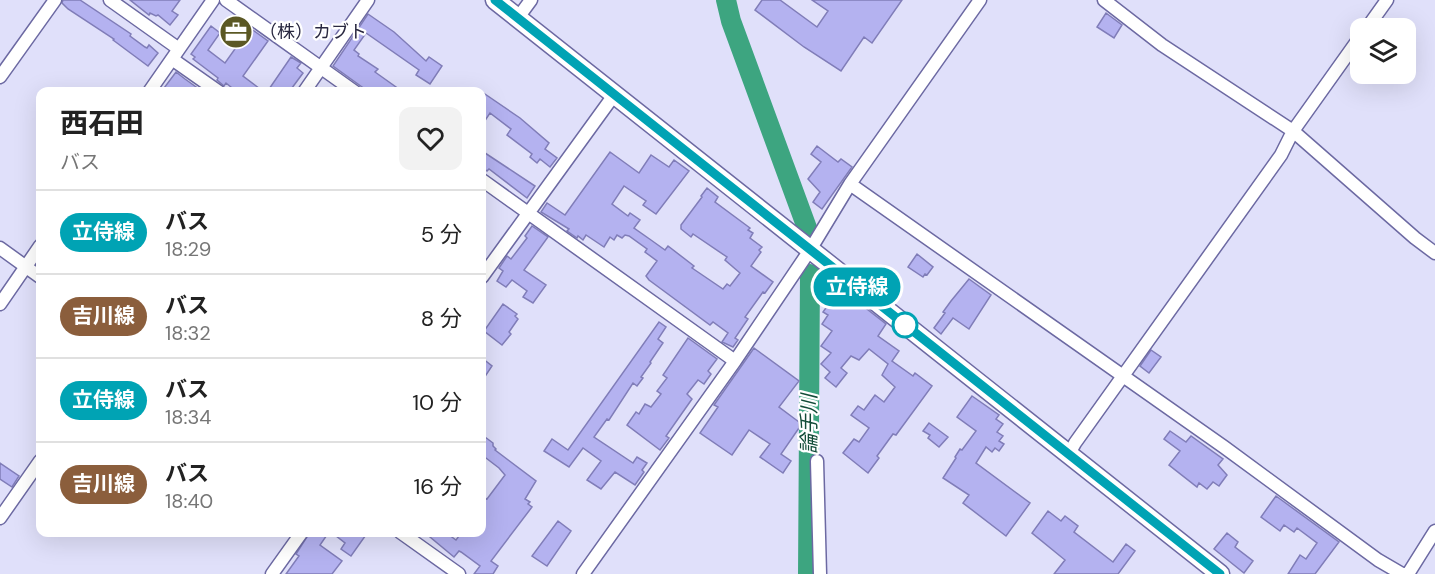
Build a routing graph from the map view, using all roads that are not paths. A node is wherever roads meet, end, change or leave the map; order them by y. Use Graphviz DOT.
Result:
graph roads {
  1 [pos="55,0"];
  2 [pos="110,0"];
  3 [pos="213,0"];
  4 [pos="226,0"];
  5 [pos="368,0"];
  6 [pos="495,0"];
  7 [pos="531,0"];
  8 [pos="980,0"];
  9 [pos="1104,0"];
  10 [pos="1387,0"];
  11 [pos="1374,18"];
  12 [pos="517,19"];
  13 [pos="1350,51"];
  14 [pos="176,54"];
  15 [pos="321,67"];
  16 [pos="0,78"];
  17 [pos="153,87"];
  18 [pos="213,87"];
  19 [pos="307,87"];
  20 [pos="349,87"];
  21 [pos="614,95"];
  22 [pos="1293,131"];
  23 [pos="486,183"];
  24 [pos="850,184"];
  25 [pos="527,212"];
  26 [pos="0,248"];
  27 [pos="810,250"];
  28 [pos="36,252"];
  29 [pos="1435,253"];
  30 [pos="26,267"];
  31 [pos="486,270"];
  32 [pos="36,274"];
  33 [pos="0,304"];
  34 [pos="735,361"];
  35 [pos="1122,376"];
  36 [pos="1069,454"];
  37 [pos="817,461"];
  38 [pos="36,467"];
  39 [pos="0,518"];
  40 [pos="1435,531"];
  41 [pos="298,537"];
  42 [pos="407,537"];
  43 [pos="272,574"];
  44 [pos="459,574"];
  45 [pos="583,574"];
  46 [pos="820,574"];
  47 [pos="1220,574"];
  48 [pos="1402,574"];
  49 [pos="1408,574"];
  1 -- 16 [label="street"];
  2 -- 14 [label="street"];
  3 -- 14 [label="street"];
  4 -- 15 [label="street"];
  5 -- 15 [label="street"];
  6 -- 12 [label="highway"];
  7 -- 12 [label="street"];
  8 -- 24 [label="street"];
  9 -- 22 [label="street"];
  10 -- 11 [label="street"];
  12 -- 21 [label="highway"];
  13 -- 22 [label="street"];
  14 -- 17 [label="street"];
  14 -- 18 [label="street"];
  15 -- 19 [label="street"];
  15 -- 20 [label="street"];
  21 -- 25 [label="street"];
  21 -- 27 [label="highway"];
  22 -- 29 [label="street"];
  22 -- 35 [label="street"];
  23 -- 25 [label="street"];
  24 -- 27 [label="street"];
  24 -- 35 [label="street"];
  25 -- 31 [label="street"];
  25 -- 34 [label="street"];
  26 -- 30 [label="street"];
  27 -- 34 [label="street"];
  27 -- 36 [label="highway"];
  28 -- 30 [label="street"];
  30 -- 32 [label="street"];
  30 -- 33 [label="street"];
  34 -- 45 [label="street"];
  35 -- 36 [label="street"];
  35 -- 48 [label="street"];
  36 -- 47 [label="highway"];
  37 -- 46 [label="street"];
  38 -- 39 [label="street"];
  40 -- 49 [label="street"];
  41 -- 43 [label="street"];
  42 -- 44 [label="street"];
}
